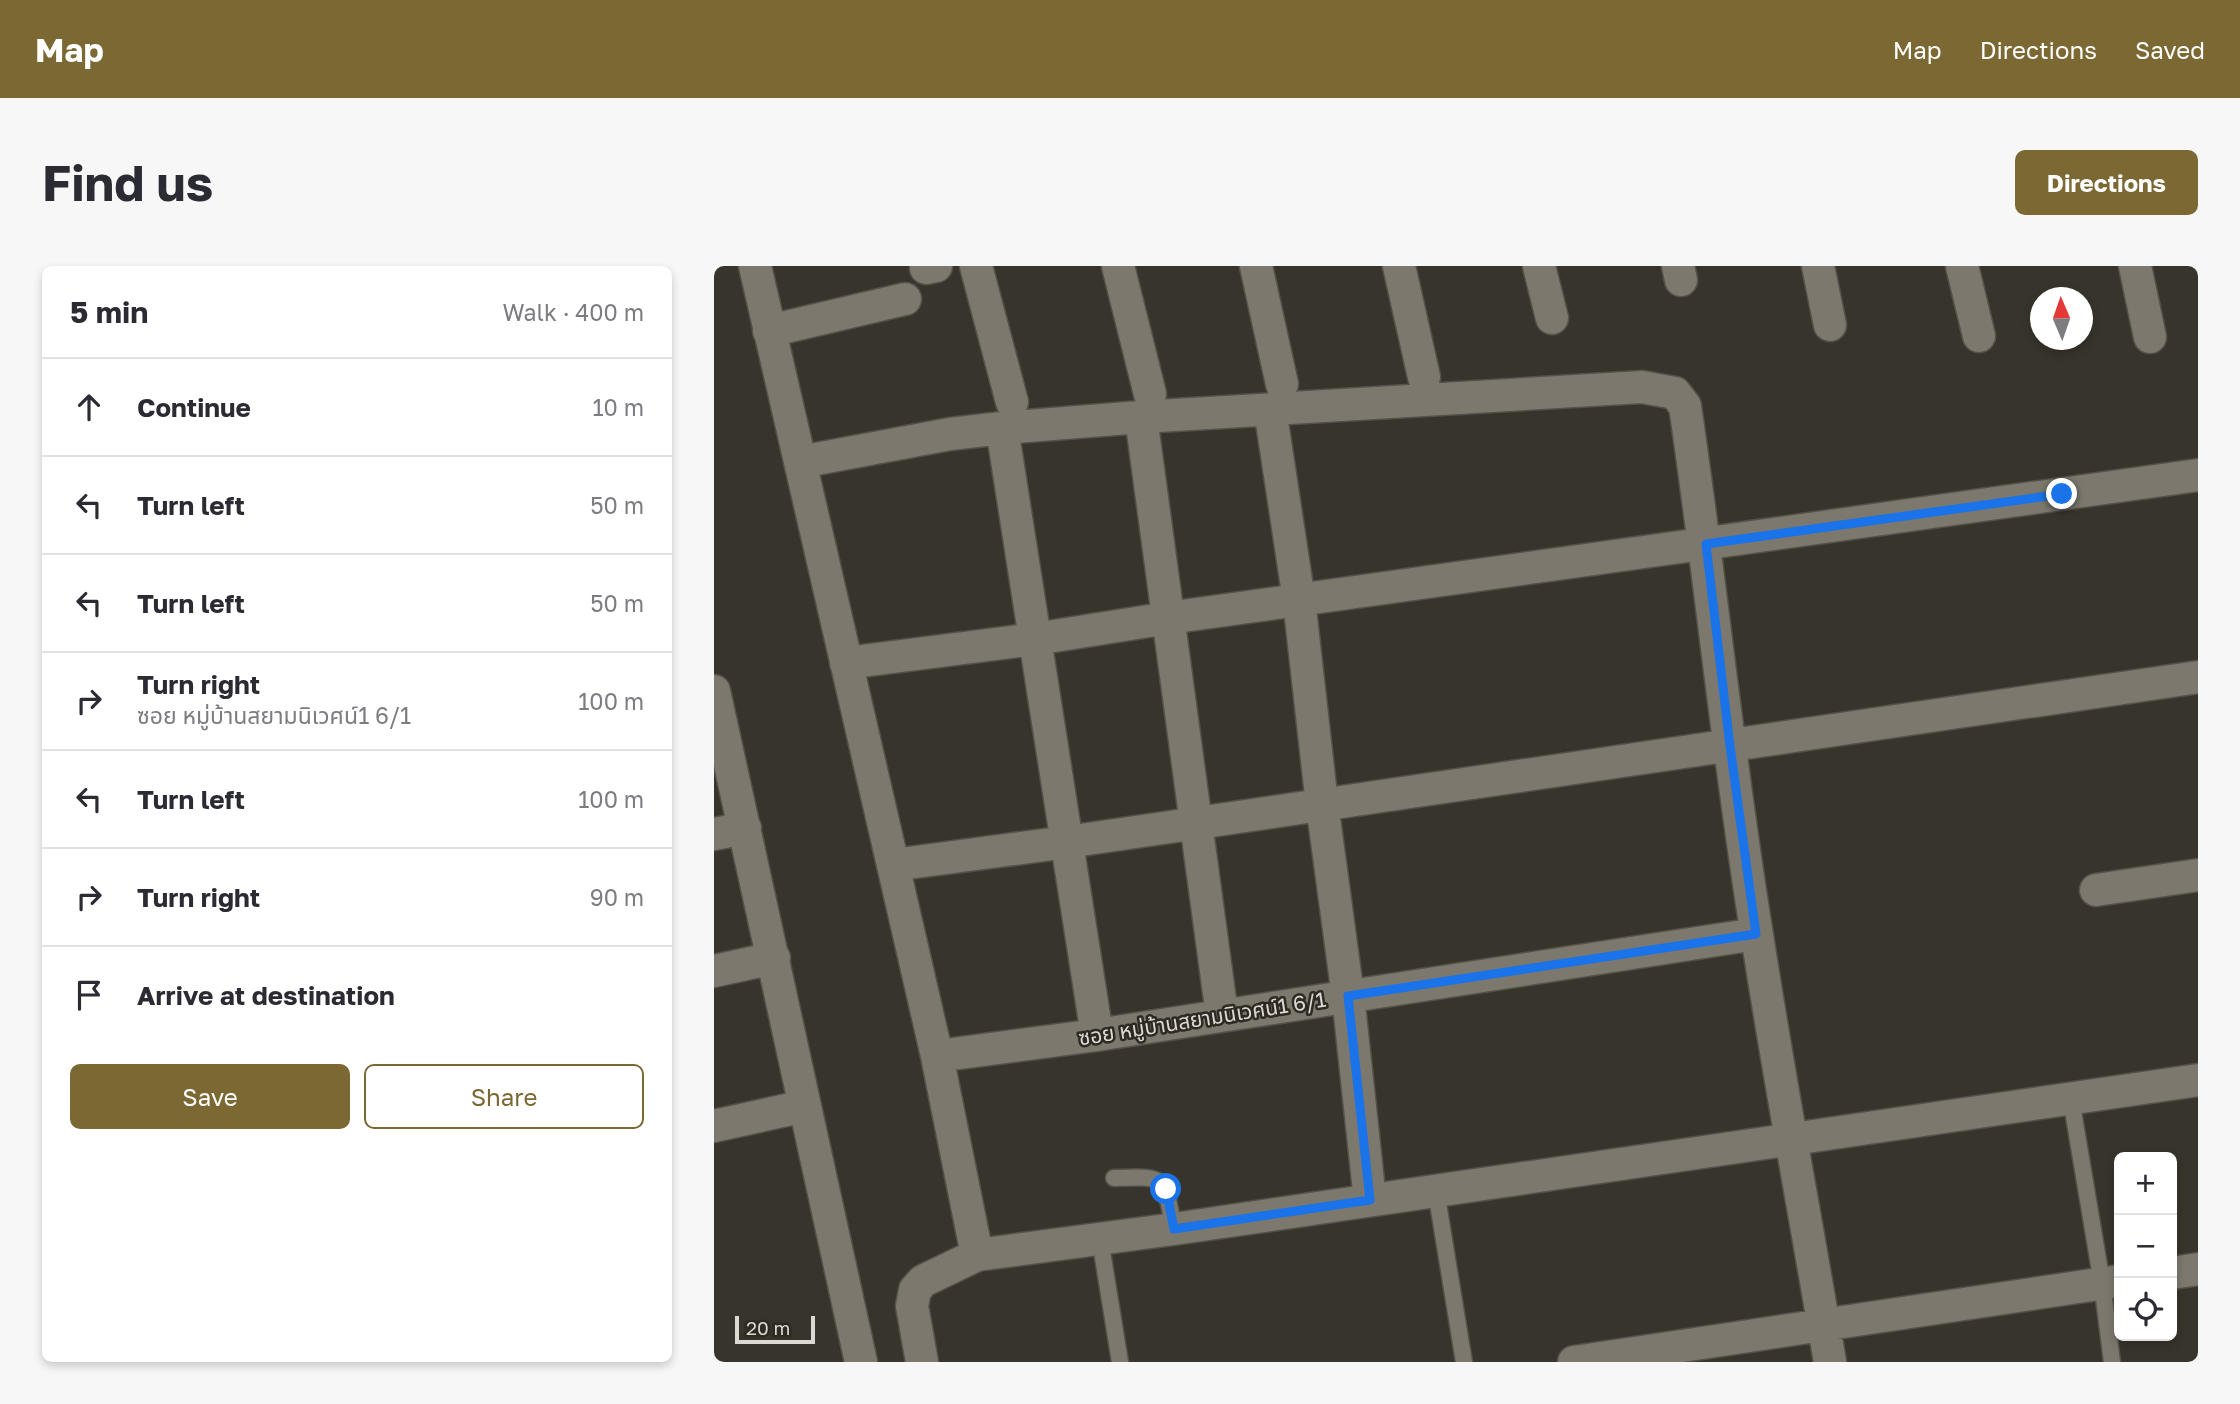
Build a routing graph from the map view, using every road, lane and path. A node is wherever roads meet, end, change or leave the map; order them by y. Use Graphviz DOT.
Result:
graph roads {
  1 [pos="755,266"];
  2 [pos="976,266"];
  3 [pos="1118,266"];
  4 [pos="1256,266"];
  5 [pos="1399,266"];
  6 [pos="1539,266"];
  7 [pos="1818,266"];
  8 [pos="1962,266"];
  9 [pos="2135,266"];
  10 [pos="905,299"];
  11 [pos="1552,318"];
  12 [pos="1830,325"];
  13 [pos="769,331"];
  14 [pos="1979,336"];
  15 [pos="2150,337"];
  16 [pos="1423,377"];
  17 [pos="1276,396"];
  18 [pos="1145,406"];
  19 [pos="1007,415"];
  20 [pos="800,462"];
  21 [pos="2198,475"];
  22 [pos="1706,544"];
  23 [pos="1299,600"];
  24 [pos="1168,618"];
  25 [pos="1035,639"];
  26 [pos="846,663"];
  27 [pos="2198,677"];
  28 [pos="714,691"];
  29 [pos="1730,746"];
  30 [pos="1322,804"];
  31 [pos="1196,822"];
  32 [pos="745,828"];
  33 [pos="714,834"];
  34 [pos="1067,842"];
  35 [pos="893,865"];
  36 [pos="2198,875"];
  37 [pos="2096,890"];
  38 [pos="1756,934"];
  39 [pos="774,958"];
  40 [pos="714,971"];
  41 [pos="1348,996"];
  42 [pos="1222,1015"];
  43 [pos="1097,1035"];
  44 [pos="937,1056"];
  45 [pos="2198,1080"];
  46 [pos="2071,1099"];
  47 [pos="806,1106"];
  48 [pos="714,1126"];
  49 [pos="1793,1139"];
  50 [pos="1114,1178"];
  51 [pos="1436,1191"];
  52 [pos="1370,1200"];
  53 [pos="1174,1229"];
  54 [pos="1100,1239"];
  55 [pos="978,1255"];
  56 [pos="2198,1269"];
  57 [pos="2177,1272"];
  58 [pos="2110,1282"];
  59 [pos="1824,1324"];
  60 [pos="861,1362"];
  61 [pos="922,1362"];
  62 [pos="1120,1362"];
  63 [pos="1464,1362"];
  64 [pos="1574,1362"];
  65 [pos="1830,1362"];
  66 [pos="2112,1362"];
  1 -- 13 [label="street"];
  2 -- 19 [label="street"];
  3 -- 18 [label="street"];
  4 -- 17 [label="street"];
  5 -- 16 [label="street"];
  6 -- 11 [label="street"];
  7 -- 12 [label="street"];
  8 -- 14 [label="street"];
  9 -- 15 [label="street"];
  10 -- 13 [label="street"];
  13 -- 20 [label="street"];
  17 -- 18 [label="street"];
  17 -- 22 [label="street"];
  17 -- 23 [label="street"];
  18 -- 19 [label="street"];
  18 -- 24 [label="street"];
  19 -- 20 [label="street"];
  19 -- 25 [label="street"];
  20 -- 26 [label="street"];
  21 -- 22 [label="street"];
  22 -- 23 [label="street"];
  22 -- 29 [label="street"];
  23 -- 24 [label="street"];
  23 -- 30 [label="street"];
  24 -- 25 [label="street"];
  24 -- 31 [label="street"];
  25 -- 26 [label="street"];
  25 -- 34 [label="street"];
  26 -- 35 [label="street"];
  27 -- 29 [label="street"];
  28 -- 32 [label="street"];
  29 -- 30 [label="street"];
  29 -- 38 [label="street"];
  30 -- 31 [label="street"];
  30 -- 41 [label="street"];
  31 -- 34 [label="street"];
  31 -- 42 [label="street"];
  32 -- 33 [label="street"];
  32 -- 39 [label="street"];
  34 -- 35 [label="street"];
  34 -- 43 [label="street"];
  35 -- 44 [label="street"];
  36 -- 37 [label="street"];
  38 -- 41 [label="street, ซอย หมู่บ้านสยามนิเวศน์1 6/1"];
  38 -- 49 [label="street"];
  39 -- 40 [label="street"];
  39 -- 47 [label="street"];
  41 -- 42 [label="street, ซอย หมู่บ้านสยามนิเวศน์1 6/1"];
  41 -- 52 [label="street"];
  42 -- 43 [label="street, ซอย หมู่บ้านสยามนิเวศน์1 6/1"];
  43 -- 44 [label="street, ซอย หมู่บ้านสยามนิเวศน์1 6/1"];
  44 -- 55 [label="street"];
  45 -- 46 [label="street"];
  46 -- 49 [label="street"];
  46 -- 58 [label="lane"];
  47 -- 48 [label="street"];
  47 -- 60 [label="street"];
  49 -- 51 [label="street"];
  49 -- 59 [label="street"];
  50 -- 53 [label="lane"];
  51 -- 52 [label="street"];
  51 -- 63 [label="lane"];
  52 -- 53 [label="street"];
  53 -- 54 [label="street"];
  54 -- 55 [label="street"];
  54 -- 62 [label="lane"];
  55 -- 61 [label="street"];
  56 -- 57 [label="street"];
  58 -- 59 [label="street"];
  58 -- 66 [label="lane"];
  59 -- 64 [label="street"];
  59 -- 65 [label="street"];
}
